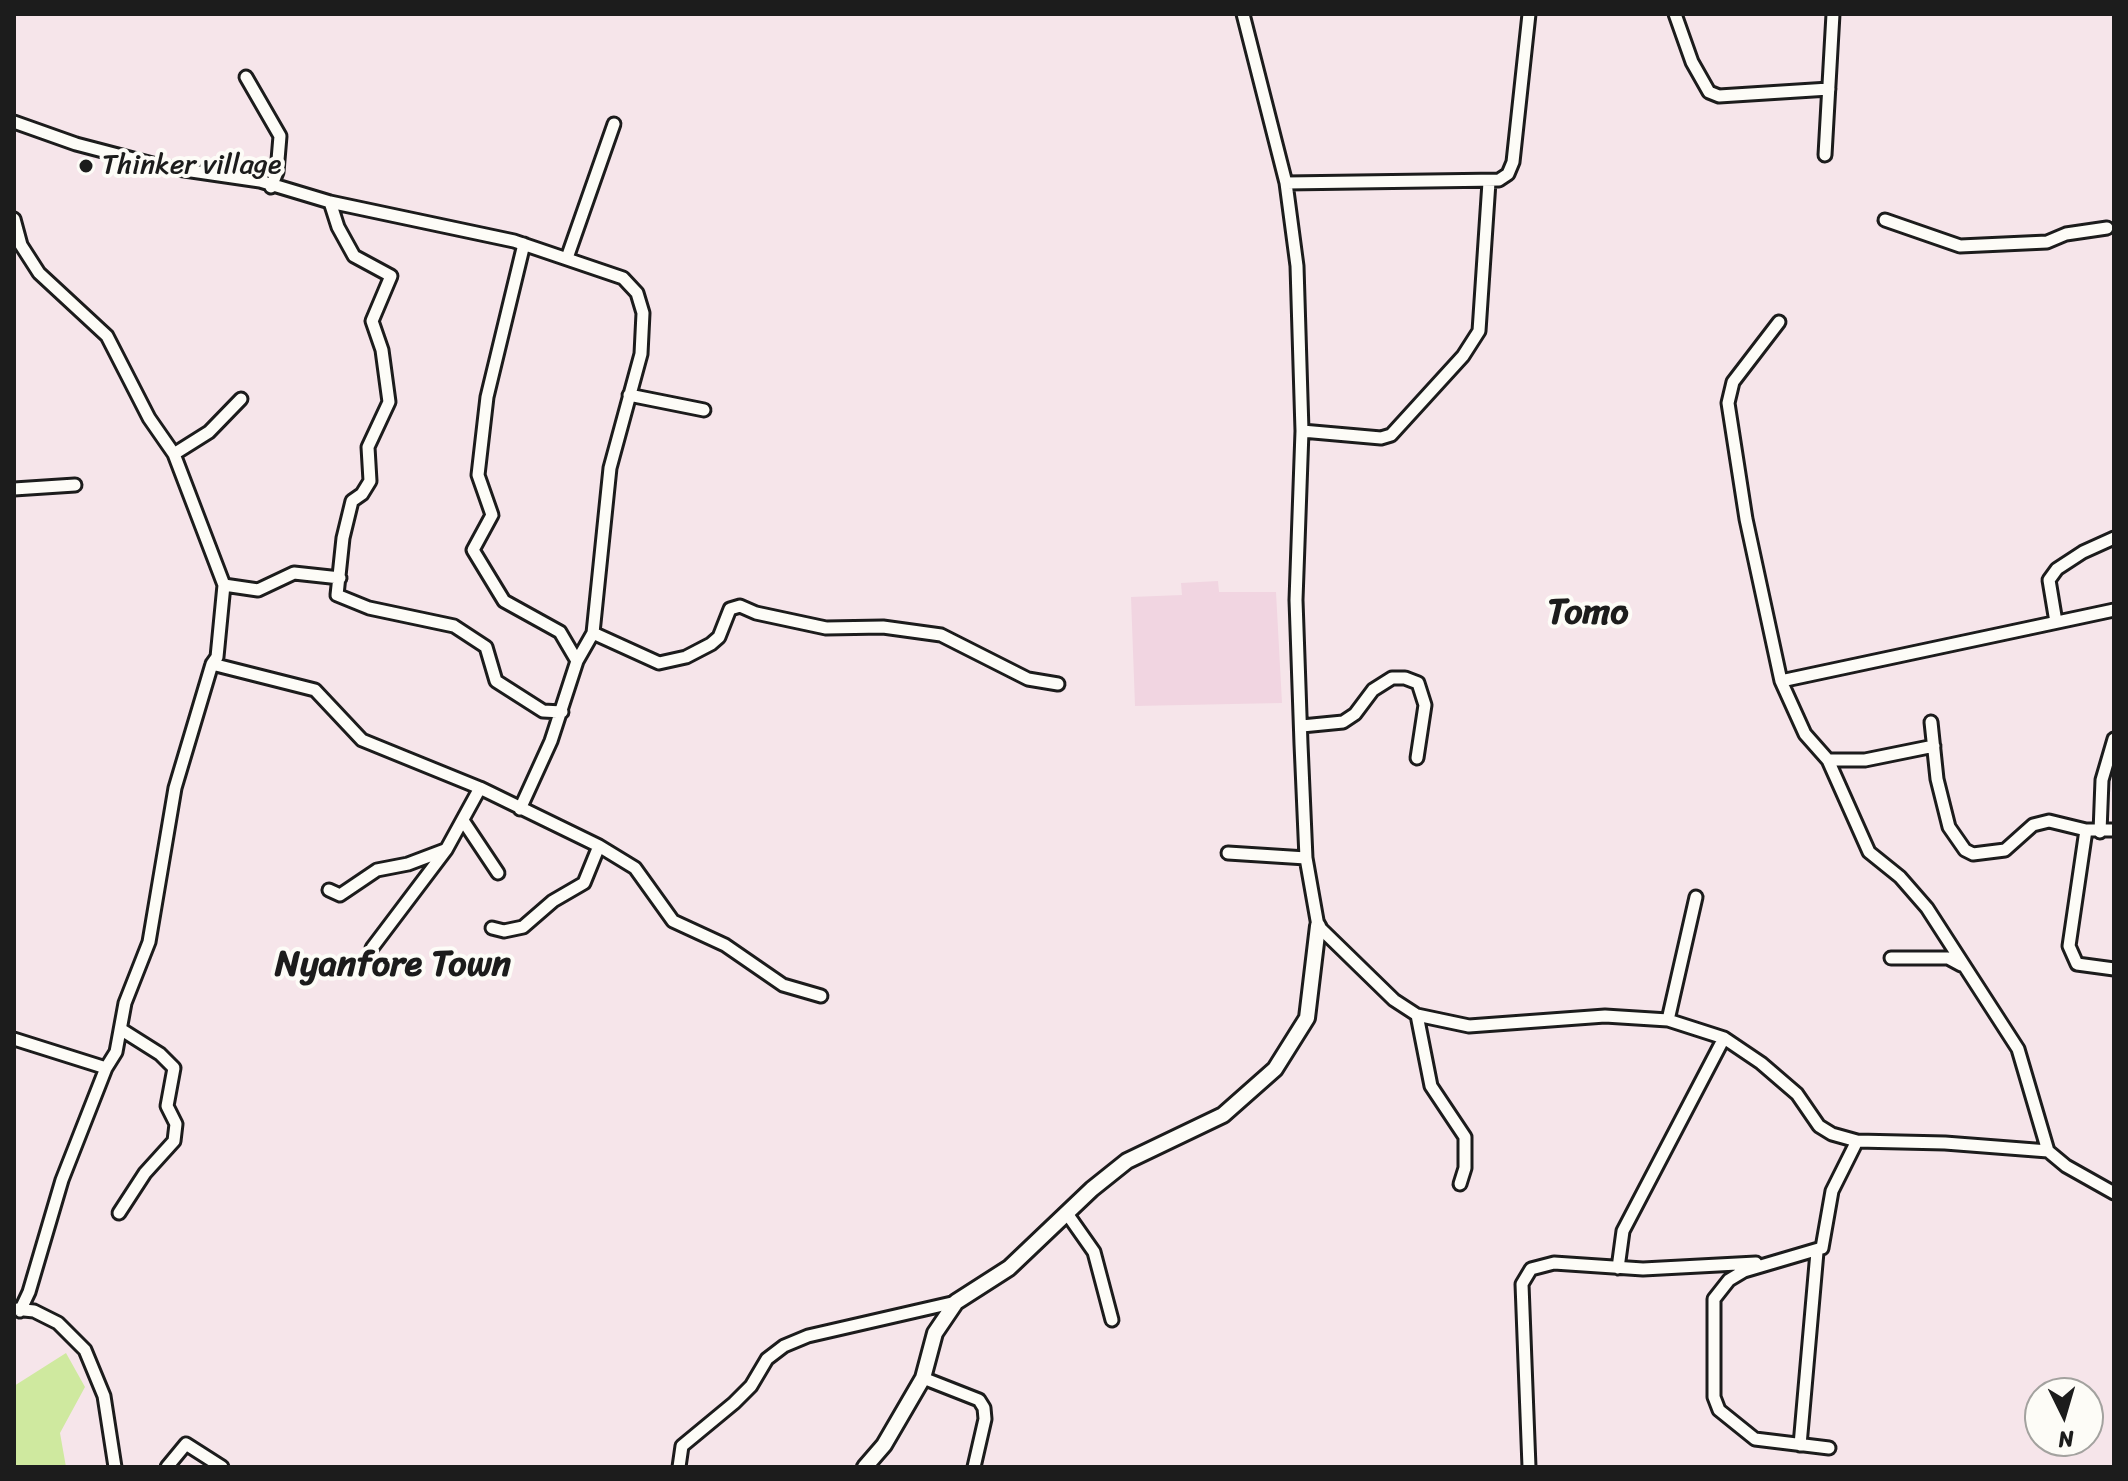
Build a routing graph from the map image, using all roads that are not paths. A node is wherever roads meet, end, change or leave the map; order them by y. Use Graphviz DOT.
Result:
graph roads {
  1 [pos="1243,14"];
  2 [pos="1529,14"];
  3 [pos="1675,14"];
  4 [pos="1833,14"];
  5 [pos="246,77"];
  6 [pos="1829,89"];
  7 [pos="14,122"];
  8 [pos="614,124"];
  9 [pos="1825,155"];
  10 [pos="1489,182"];
  11 [pos="1286,183"];
  12 [pos="271,187"];
  13 [pos="330,202"];
  14 [pos="14,219"];
  15 [pos="1885,220"];
  16 [pos="2107,228"];
  17 [pos="524,244"];
  18 [pos="567,258"];
  19 [pos="1779,322"];
  20 [pos="629,395"];
  21 [pos="241,399"];
  22 [pos="704,410"];
  23 [pos="1302,431"];
  24 [pos="174,454"];
  25 [pos="75,485"];
  26 [pos="14,489"];
  27 [pos="2114,538"];
  28 [pos="340,578"];
  29 [pos="224,585"];
  30 [pos="2114,610"];
  31 [pos="2056,622"];
  32 [pos="593,633"];
  33 [pos="577,661"];
  34 [pos="212,664"];
  35 [pos="1781,681"];
  36 [pos="1058,684"];
  37 [pos="562,712"];
  38 [pos="1931,722"];
  39 [pos="1302,726"];
  40 [pos="2114,739"];
  41 [pos="1934,746"];
  42 [pos="1417,758"];
  43 [pos="1828,760"];
  44 [pos="480,788"];
  45 [pos="520,809"];
  46 [pos="464,822"];
  47 [pos="2086,830"];
  48 [pos="2114,830"];
  49 [pos="2100,832"];
  50 [pos="599,846"];
  51 [pos="446,850"];
  52 [pos="1228,853"];
  53 [pos="1306,858"];
  54 [pos="498,873"];
  55 [pos="329,890"];
  56 [pos="1696,897"];
  57 [pos="1318,926"];
  58 [pos="492,928"];
  59 [pos="372,948"];
  60 [pos="1891,958"];
  61 [pos="1961,965"];
  62 [pos="2114,969"];
  63 [pos="821,996"];
  64 [pos="1417,1015"];
  65 [pos="1668,1020"];
  66 [pos="122,1030"];
  67 [pos="1724,1038"];
  68 [pos="14,1039"];
  69 [pos="106,1068"];
  70 [pos="1857,1141"];
  71 [pos="2048,1151"];
  72 [pos="1460,1184"];
  73 [pos="2114,1193"];
  74 [pos="119,1213"];
  75 [pos="1068,1215"];
  76 [pos="1817,1252"];
  77 [pos="1765,1262"];
  78 [pos="1618,1268"];
  79 [pos="956,1302"];
  80 [pos="17,1310"];
  81 [pos="1112,1320"];
  82 [pos="923,1378"];
  83 [pos="1800,1445"];
  84 [pos="1829,1448"];
  85 [pos="115,1467"];
  86 [pos="167,1467"];
  87 [pos="222,1467"];
  88 [pos="679,1467"];
  89 [pos="865,1467"];
  90 [pos="974,1467"];
  91 [pos="1529,1467"];
  1 -- 11 [label="street"];
  2 -- 10 [label="street"];
  3 -- 6 [label="street"];
  4 -- 6 [label="street"];
  5 -- 12 [label="street"];
  6 -- 9 [label="street"];
  7 -- 12 [label="street"];
  8 -- 18 [label="street"];
  10 -- 11 [label="street"];
  10 -- 23 [label="street"];
  11 -- 23 [label="street"];
  12 -- 13 [label="street"];
  13 -- 17 [label="street"];
  13 -- 28 [label="street"];
  14 -- 24 [label="street"];
  15 -- 16 [label="street"];
  17 -- 18 [label="street"];
  17 -- 33 [label="street"];
  18 -- 20 [label="street"];
  19 -- 35 [label="street"];
  20 -- 22 [label="street"];
  20 -- 32 [label="street"];
  21 -- 24 [label="street"];
  23 -- 39 [label="street"];
  24 -- 29 [label="street"];
  25 -- 26 [label="street"];
  27 -- 31 [label="street"];
  28 -- 29 [label="street"];
  28 -- 37 [label="street"];
  29 -- 34 [label="street"];
  30 -- 31 [label="street"];
  31 -- 35 [label="street"];
  32 -- 33 [label="street"];
  32 -- 36 [label="street"];
  33 -- 37 [label="street"];
  34 -- 44 [label="street"];
  34 -- 66 [label="street"];
  35 -- 43 [label="street"];
  37 -- 45 [label="street"];
  38 -- 41 [label="street"];
  39 -- 42 [label="street"];
  39 -- 53 [label="street"];
  40 -- 49 [label="street"];
  41 -- 43 [label="street"];
  41 -- 47 [label="street"];
  43 -- 61 [label="street"];
  44 -- 45 [label="street"];
  44 -- 46 [label="street"];
  45 -- 50 [label="street"];
  46 -- 51 [label="street"];
  46 -- 54 [label="street"];
  47 -- 49 [label="street"];
  47 -- 62 [label="street"];
  48 -- 49 [label="street"];
  50 -- 58 [label="street"];
  50 -- 63 [label="street"];
  51 -- 55 [label="street"];
  51 -- 59 [label="street"];
  52 -- 53 [label="street"];
  53 -- 57 [label="street"];
  56 -- 65 [label="street"];
  57 -- 64 [label="street"];
  57 -- 75 [label="street"];
  60 -- 61 [label="street"];
  61 -- 71 [label="street"];
  64 -- 65 [label="street"];
  64 -- 72 [label="street"];
  65 -- 67 [label="street"];
  66 -- 69 [label="street"];
  66 -- 74 [label="street"];
  67 -- 70 [label="street"];
  67 -- 78 [label="street"];
  68 -- 69 [label="street"];
  69 -- 80 [label="street"];
  70 -- 71 [label="street"];
  70 -- 76 [label="street"];
  71 -- 73 [label="street"];
  75 -- 79 [label="street"];
  75 -- 81 [label="street"];
  76 -- 77 [label="street"];
  76 -- 83 [label="street"];
  77 -- 78 [label="street"];
  77 -- 83 [label="street"];
  78 -- 91 [label="street"];
  79 -- 82 [label="street"];
  79 -- 88 [label="street"];
  80 -- 85 [label="street"];
  82 -- 89 [label="street"];
  82 -- 90 [label="street"];
  83 -- 84 [label="street"];
  86 -- 87 [label="street"];
}
